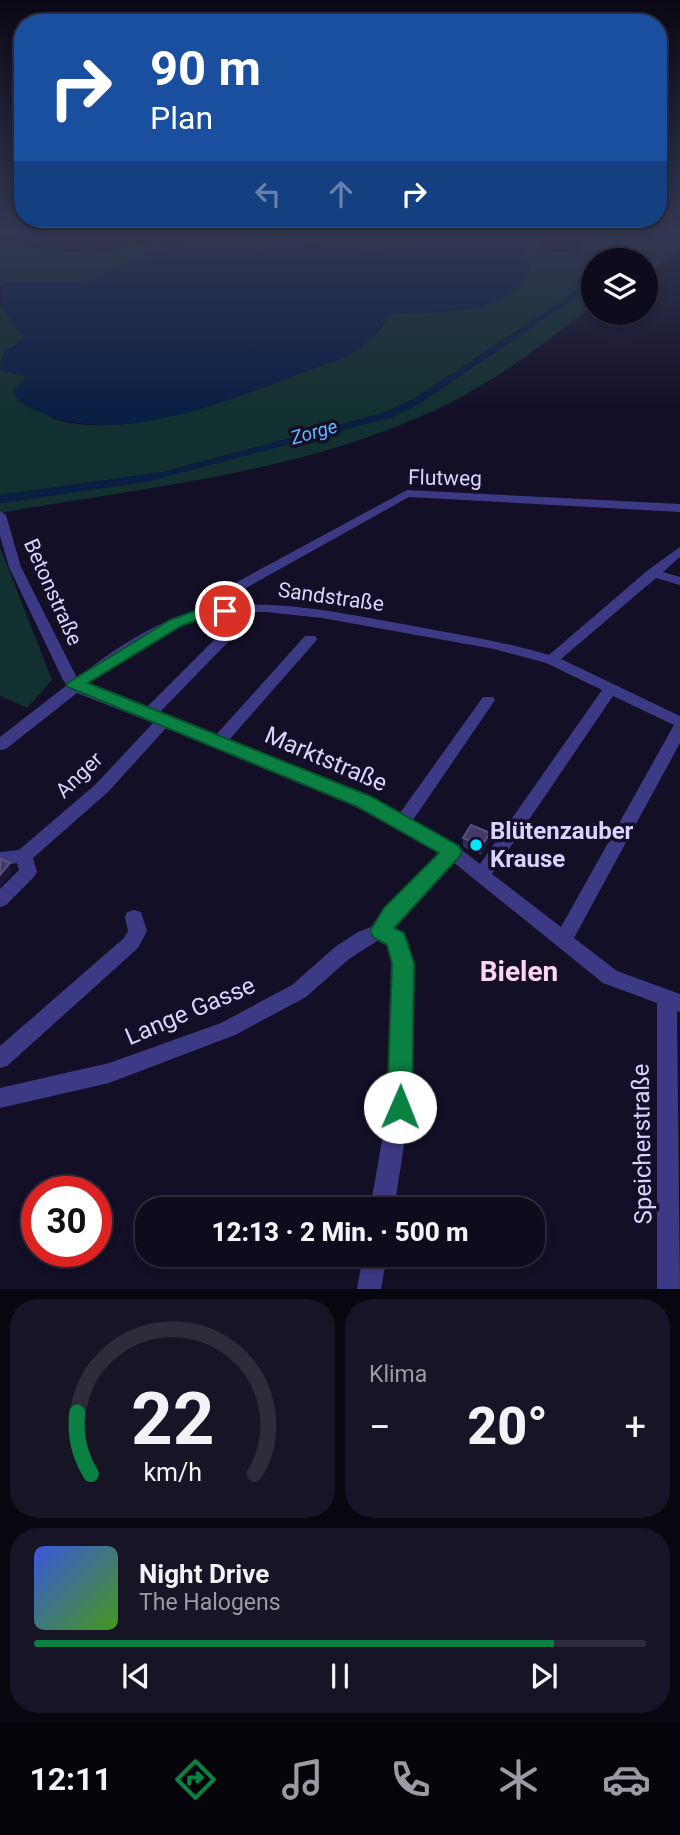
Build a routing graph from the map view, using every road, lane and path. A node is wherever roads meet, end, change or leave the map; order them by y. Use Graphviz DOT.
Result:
graph roads {
  1 [pos="680,492"];
  2 [pos="680,508"];
  3 [pos="0,514"];
  4 [pos="680,551"];
  5 [pos="653,573"];
  6 [pos="680,581"];
  7 [pos="203,613"];
  8 [pos="230,632"];
  9 [pos="310,639"];
  10 [pos="551,660"];
  11 [pos="74,684"];
  12 [pos="611,688"];
  13 [pos="488,700"];
  14 [pos="155,719"];
  15 [pos="680,722"];
  16 [pos="680,729"];
  17 [pos="218,742"];
  18 [pos="0,745"];
  19 [pos="402,822"];
  20 [pos="452,852"];
  21 [pos="24,856"];
  22 [pos="0,859"];
  23 [pos="482,875"];
  24 [pos="0,900"];
  25 [pos="134,917"];
  26 [pos="381,931"];
  27 [pos="563,940"];
  28 [pos="673,1001"];
  29 [pos="0,1059"];
  30 [pos="0,1098"];
  31 [pos="384,1197"];
  32 [pos="372,1267"];
  33 [pos="369,1289"];
  34 [pos="669,1289"];
  1 -- 2 [label="street"];
  2 -- 7 [label="street, Flutweg"];
  3 -- 11 [label="street, Betonstraße"];
  4 -- 5 [label="street"];
  5 -- 6 [label="street"];
  5 -- 10 [label="street"];
  7 -- 10 [label="street, Sandstraße"];
  7 -- 11 [label="street, Sandstraße"];
  8 -- 14 [label="street, Anger"];
  9 -- 17 [label="street"];
  10 -- 12 [label="street, Sandstraße"];
  11 -- 14 [label="street, Marktstraße"];
  11 -- 18 [label="street, Sandstraße"];
  12 -- 15 [label="street, Sandstraße"];
  12 -- 23 [label="street"];
  13 -- 19 [label="street"];
  14 -- 17 [label="street, Marktstraße"];
  14 -- 21 [label="street, Anger"];
  16 -- 27 [label="street"];
  17 -- 19 [label="street, Marktstraße"];
  19 -- 20 [label="street, Marktstraße"];
  20 -- 23 [label="street, Marktstraße"];
  20 -- 26 [label="street"];
  21 -- 22 [label="street"];
  21 -- 24 [label="street"];
  23 -- 27 [label="street, Marktstraße"];
  25 -- 29 [label="street"];
  26 -- 30 [label="street, Lange Gasse"];
  26 -- 31 [label="street"];
  27 -- 28 [label="street, Marktstraße"];
  28 -- 34 [label="street, Speicherstraße"];
  32 -- 33 [label="street"];
}
